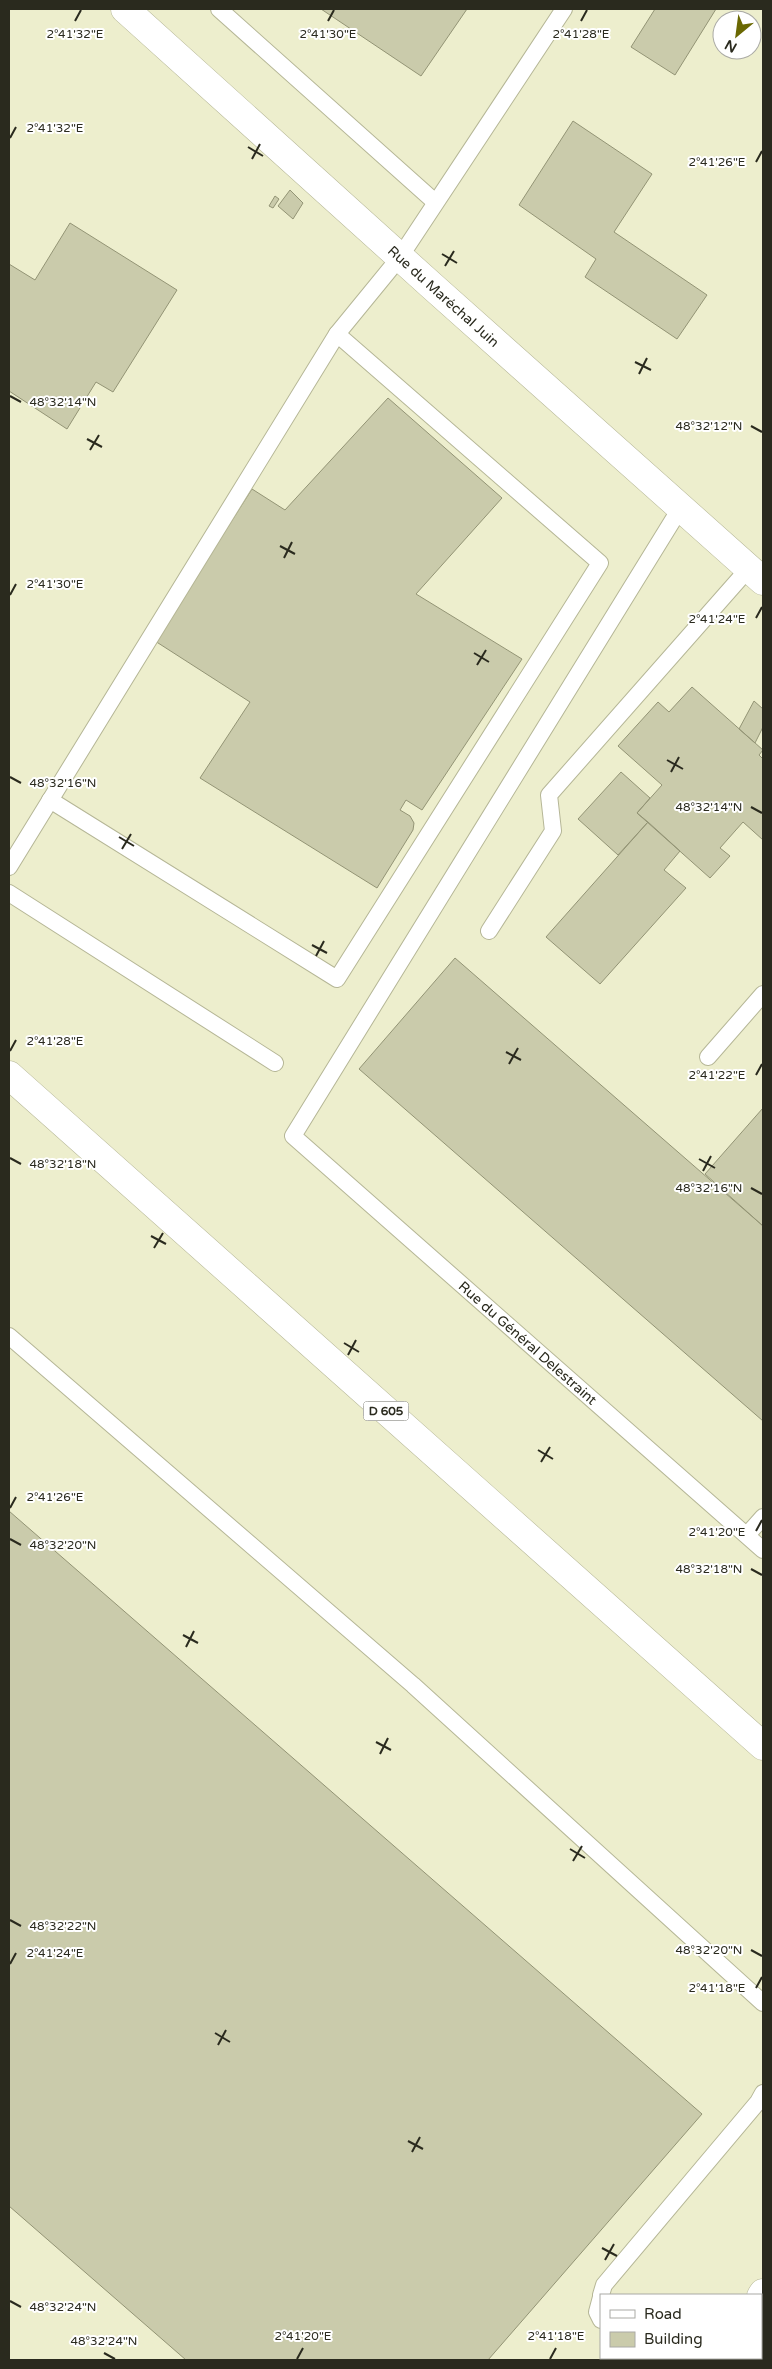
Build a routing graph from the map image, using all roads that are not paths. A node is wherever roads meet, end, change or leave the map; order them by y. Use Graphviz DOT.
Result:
graph roads {
  1 [pos="218,9"];
  2 [pos="564,9"];
  3 [pos="131,10"];
  4 [pos="436,202"];
  5 [pos="400,257"];
  6 [pos="337,334"];
  7 [pos="681,507"];
  8 [pos="756,575"];
  9 [pos="50,800"];
  10 [pos="9,867"];
  11 [pos="9,893"];
  12 [pos="489,931"];
  13 [pos="763,994"];
  14 [pos="708,1057"];
  15 [pos="275,1063"];
  16 [pos="9,1076"];
  17 [pos="9,1336"];
  18 [pos="763,1517"];
  19 [pos="747,1536"];
  20 [pos="763,1550"];
  21 [pos="763,1746"];
  22 [pos="763,2003"];
  23 [pos="763,2093"];
  24 [pos="602,2294"];
  25 [pos="600,2300"];
  26 [pos="600,2318"];
  1 -- 4 [label="lane"];
  2 -- 4 [label="lane"];
  3 -- 5 [label="main road, Rue du Maréchal Juin"];
  4 -- 5 [label="lane"];
  5 -- 6 [label="lane"];
  5 -- 7 [label="main road, Rue du Maréchal Juin"];
  6 -- 9 [label="lane"];
  6 -- 9 [label="lane"];
  7 -- 8 [label="main road, Rue du Maréchal Juin"];
  7 -- 19 [label="lane, Rue du Général Delestraint"];
  8 -- 12 [label="lane"];
  9 -- 10 [label="lane"];
  11 -- 15 [label="lane"];
  13 -- 14 [label="lane"];
  16 -- 21 [label="main road, D 605"];
  17 -- 22 [label="lane"];
  18 -- 19 [label="lane"];
  19 -- 20 [label="lane, Rue du Général Delestraint"];
  23 -- 24 [label="lane"];
  25 -- 26 [label="lane"];
}
